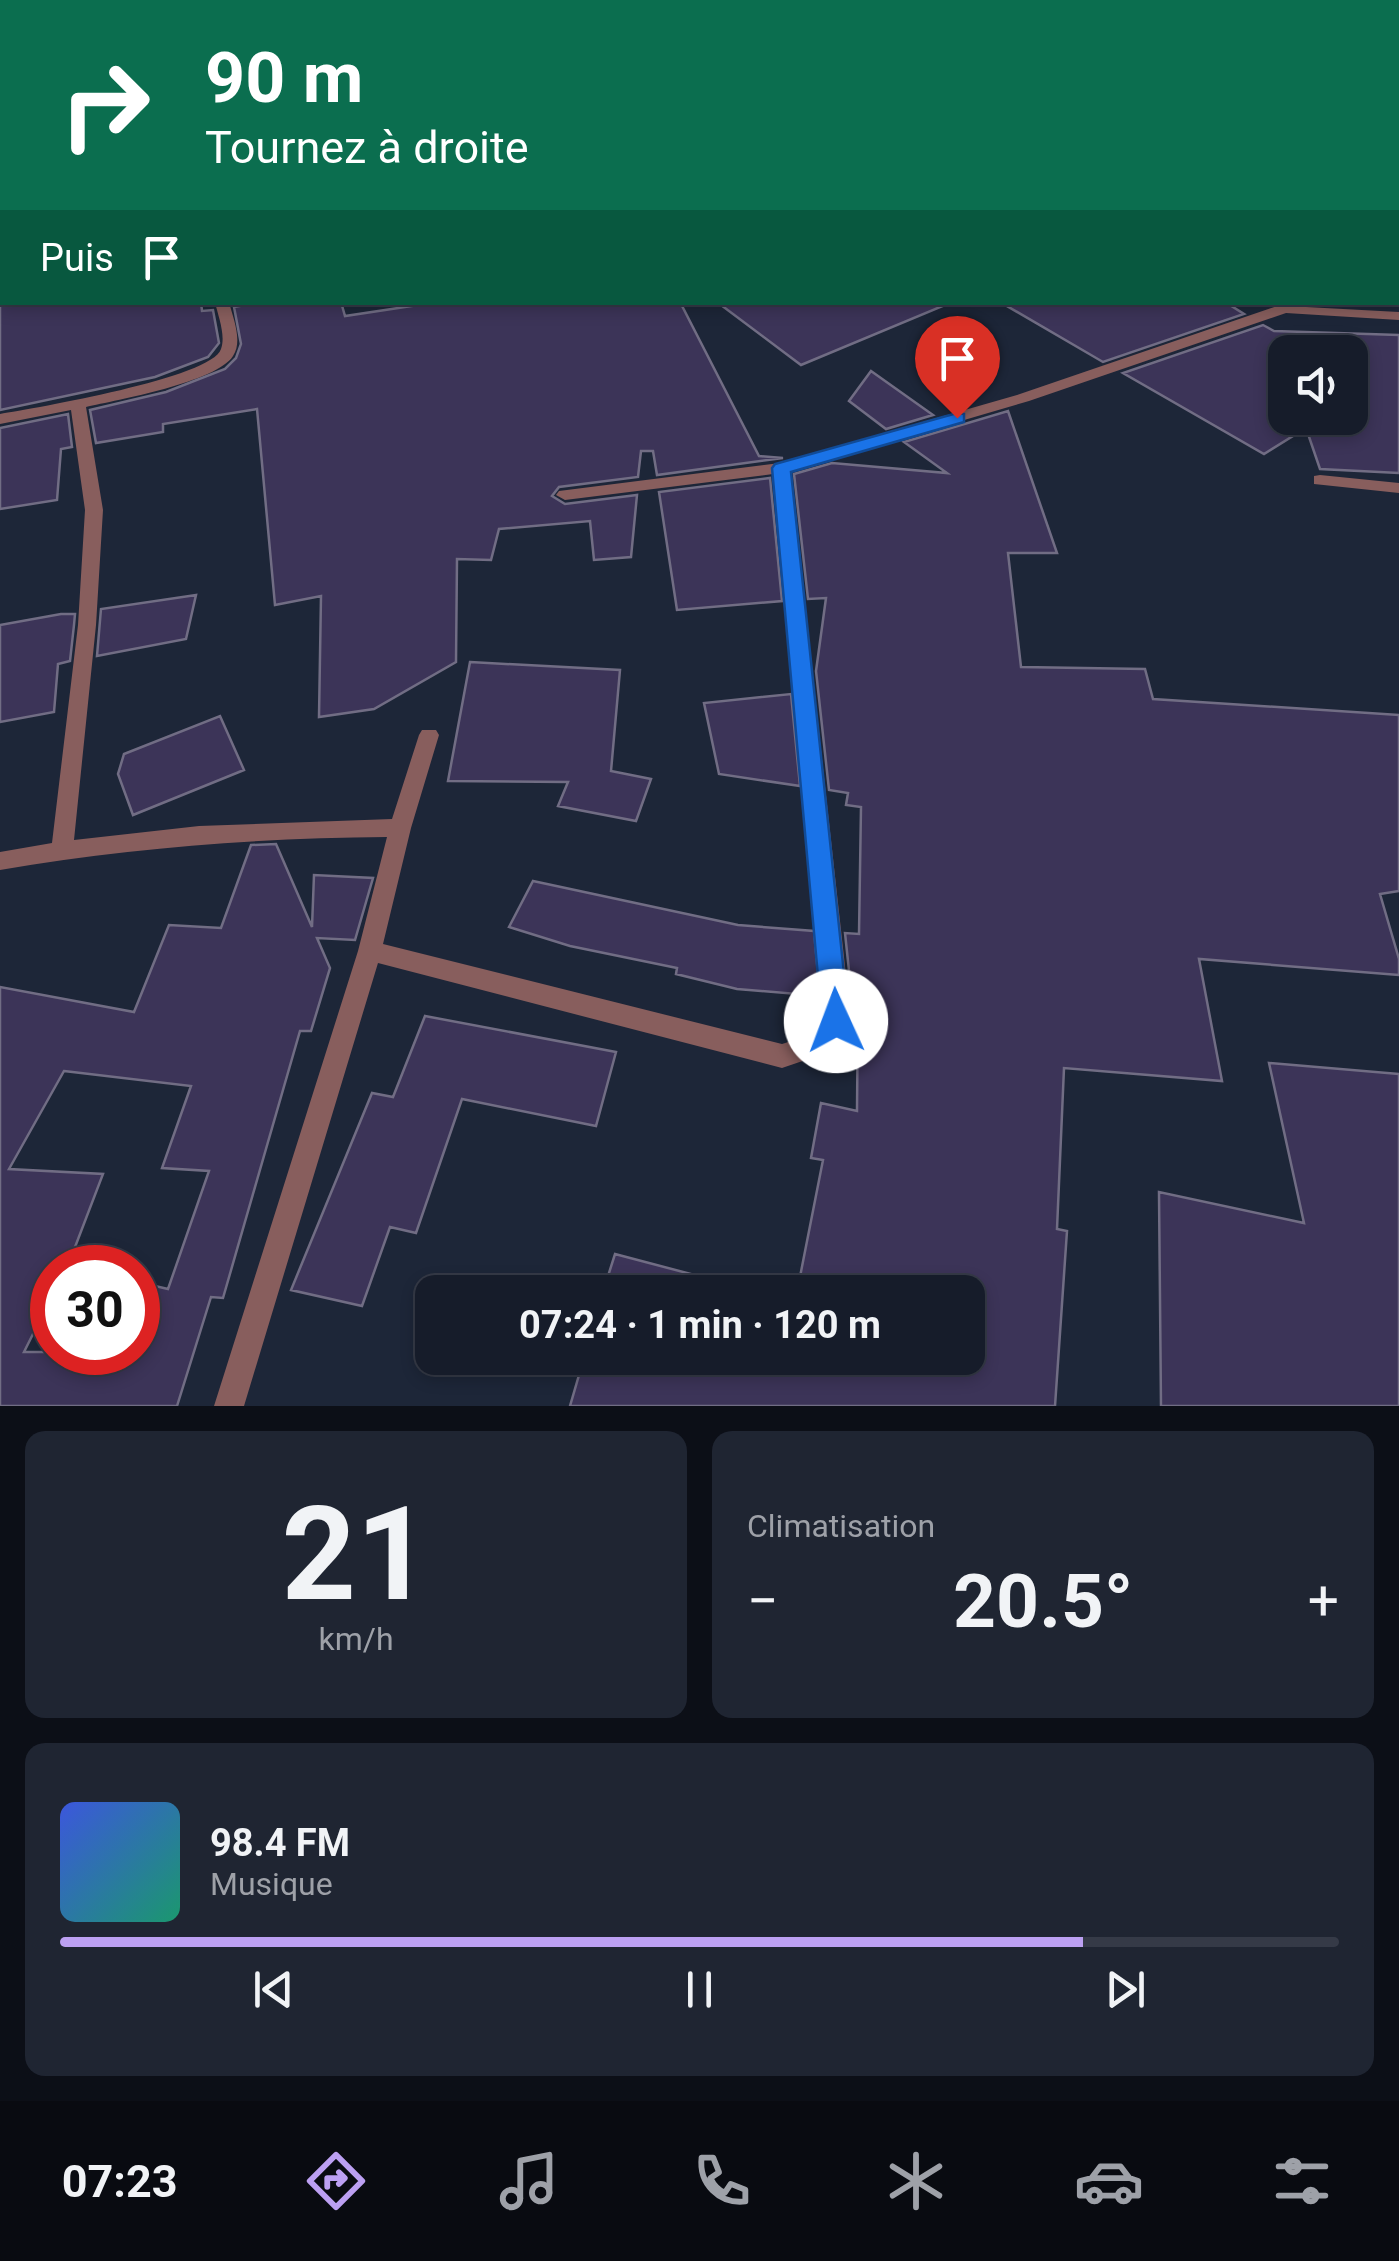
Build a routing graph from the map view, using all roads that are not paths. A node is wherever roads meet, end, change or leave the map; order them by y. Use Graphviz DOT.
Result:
graph roads {
  1 [pos="222,305"];
  2 [pos="1297,305"];
  3 [pos="1283,310"];
  4 [pos="1399,316"];
  5 [pos="78,405"];
  6 [pos="0,419"];
  7 [pos="781,468"];
  8 [pos="1320,480"];
  9 [pos="1399,488"];
  10 [pos="565,495"];
  11 [pos="428,735"];
  12 [pos="400,828"];
  13 [pos="62,849"];
  14 [pos="0,861"];
  15 [pos="370,951"];
  16 [pos="229,1406"];
  1 -- 5 [label="street"];
  2 -- 3 [label="street"];
  3 -- 4 [label="street"];
  3 -- 7 [label="street"];
  5 -- 6 [label="street"];
  5 -- 13 [label="street"];
  7 -- 10 [label="street"];
  7 -- 15 [label="street"];
  8 -- 9 [label="street"];
  11 -- 12 [label="street"];
  12 -- 13 [label="street"];
  12 -- 15 [label="street"];
  13 -- 14 [label="street"];
  15 -- 16 [label="street"];
}
